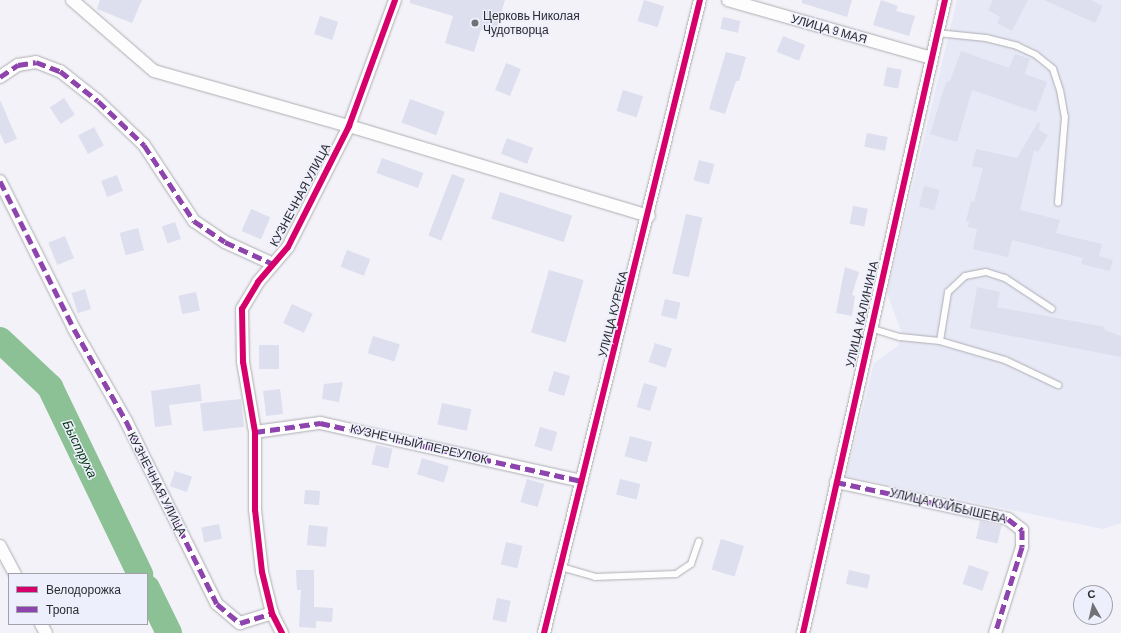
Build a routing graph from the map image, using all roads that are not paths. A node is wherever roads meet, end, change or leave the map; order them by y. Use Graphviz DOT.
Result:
graph roads {
  1 [pos="72,0"];
  2 [pos="395,0"];
  3 [pos="700,0"];
  4 [pos="728,0"];
  5 [pos="945,0"];
  6 [pos="937,33"];
  7 [pos="931,58"];
  8 [pos="0,77"];
  9 [pos="349,126"];
  10 [pos="0,181"];
  11 [pos="1058,203"];
  12 [pos="649,216"];
  13 [pos="273,264"];
  14 [pos="1052,309"];
  15 [pos="870,328"];
  16 [pos="940,341"];
  17 [pos="1058,385"];
  18 [pos="255,432"];
  19 [pos="582,481"];
  20 [pos="836,482"];
  21 [pos="699,541"];
  22 [pos="0,546"];
  23 [pos="561,567"];
  24 [pos="14,573"];
  25 [pos="272,613"];
  26 [pos="282,633"];
  27 [pos="544,633"];
  28 [pos="803,633"];
  29 [pos="996,633"];
  1 -- 9 [label="street"];
  2 -- 9 [label="street, КУЗНЕЧНАЯ УЛИЦА"];
  3 -- 12 [label="street, УЛИЦА КУРЕКА"];
  4 -- 7 [label="street, УЛИЦА 9 МАЯ"];
  5 -- 6 [label="street, УЛИЦА КАЛИНИНА"];
  6 -- 7 [label="street, УЛИЦА КАЛИНИНА"];
  6 -- 11 [label="lane"];
  7 -- 15 [label="street, УЛИЦА КАЛИНИНА"];
  8 -- 13 [label="street, КУЗНЕЧНАЯ УЛИЦА"];
  9 -- 12 [label="street"];
  9 -- 13 [label="street, КУЗНЕЧНАЯ УЛИЦА"];
  10 -- 25 [label="street, КУЗНЕЧНАЯ УЛИЦА"];
  12 -- 19 [label="street, УЛИЦА КУРЕКА"];
  13 -- 18 [label="street, КУЗНЕЧНАЯ УЛИЦА"];
  14 -- 16 [label="lane"];
  15 -- 16 [label="lane"];
  15 -- 20 [label="street, УЛИЦА КАЛИНИНА"];
  16 -- 17 [label="lane"];
  18 -- 19 [label="street, КУЗНЕЧНЫЙ ПЕРЕУЛОК"];
  18 -- 25 [label="street, КУЗНЕЧНАЯ УЛИЦА"];
  19 -- 23 [label="street, УЛИЦА КУРЕКА"];
  20 -- 28 [label="street, УЛИЦА КАЛИНИНА"];
  20 -- 29 [label="street, УЛИЦА КУЙБЫШЕВА"];
  21 -- 23 [label="lane"];
  22 -- 24 [label="street"];
  23 -- 27 [label="street, УЛИЦА КУРЕКА"];
  25 -- 26 [label="street, КУЗНЕЧНАЯ УЛИЦА"];
}
